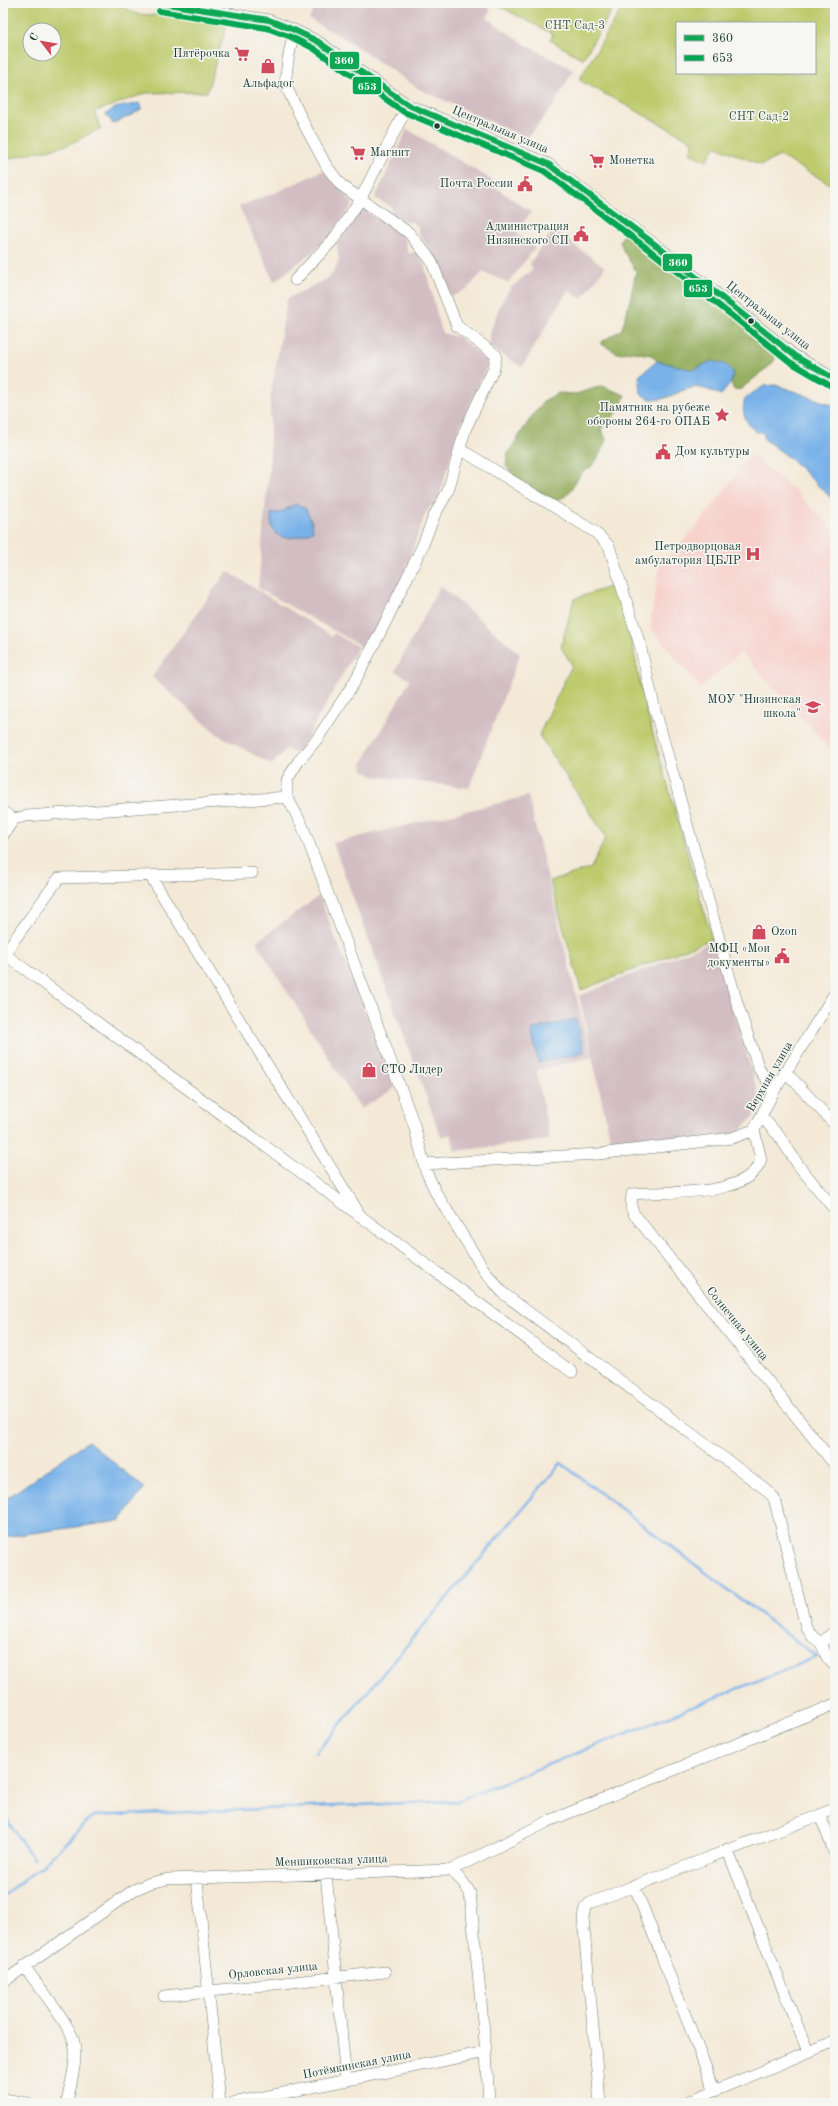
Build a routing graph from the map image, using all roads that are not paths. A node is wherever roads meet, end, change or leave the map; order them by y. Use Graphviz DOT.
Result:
graph roads {
  1 [pos="160,3"];
  2 [pos="294,30"];
  3 [pos="408,105"];
  4 [pos="359,201"];
  5 [pos="295,280"];
  6 [pos="835,379"];
  7 [pos="460,449"];
  8 [pos="287,797"];
  9 [pos="3,812"];
  10 [pos="14,820"];
  11 [pos="3,835"];
  12 [pos="252,874"];
  13 [pos="151,877"];
  14 [pos="4,954"];
  15 [pos="835,992"];
  16 [pos="786,1072"];
  17 [pos="774,1091"];
  18 [pos="762,1117"];
  19 [pos="835,1125"];
  20 [pos="754,1130"];
  21 [pos="425,1164"];
  22 [pos="632,1194"];
  23 [pos="835,1210"];
  24 [pos="364,1220"];
  25 [pos="572,1372"];
  26 [pos="835,1465"];
  27 [pos="835,1631"];
  28 [pos="821,1643"];
  29 [pos="835,1666"];
  30 [pos="835,1704"];
  31 [pos="835,1808"];
  32 [pos="820,1815"];
  33 [pos="728,1849"];
  34 [pos="835,1854"];
  35 [pos="451,1870"];
  36 [pos="326,1874"];
  37 [pos="197,1879"];
  38 [pos="634,1885"];
  39 [pos="24,1966"];
  40 [pos="385,1972"];
  41 [pos="336,1977"];
  42 [pos="3,1982"];
  43 [pos="209,1992"];
  44 [pos="164,1996"];
  45 [pos="835,2041"];
  46 [pos="486,2052"];
  47 [pos="808,2052"];
  48 [pos="346,2080"];
  49 [pos="715,2091"];
  50 [pos="3,2098"];
  51 [pos="27,2103"];
  52 [pos="66,2103"];
  53 [pos="220,2103"];
  54 [pos="233,2103"];
  55 [pos="489,2103"];
  56 [pos="600,2103"];
  57 [pos="685,2103"];
  1 -- 2 [label="street, Центральная улица"];
  2 -- 3 [label="street, Центральная улица"];
  2 -- 4 [label="street"];
  3 -- 4 [label="street"];
  3 -- 6 [label="street, Центральная улица"];
  4 -- 5 [label="street"];
  4 -- 7 [label="street"];
  7 -- 8 [label="street"];
  7 -- 17 [label="street"];
  8 -- 10 [label="street"];
  8 -- 21 [label="street"];
  9 -- 10 [label="street"];
  10 -- 11 [label="street"];
  12 -- 13 [label="street"];
  13 -- 14 [label="street"];
  13 -- 24 [label="street"];
  14 -- 24 [label="street"];
  15 -- 16 [label="street, Верхняя улица"];
  16 -- 17 [label="street, Верхняя улица"];
  16 -- 19 [label="street"];
  17 -- 18 [label="street, Верхняя улица"];
  18 -- 20 [label="street, Верхняя улица"];
  18 -- 23 [label="street"];
  20 -- 21 [label="street"];
  20 -- 22 [label="street, Верхняя улица"];
  21 -- 28 [label="street"];
  22 -- 26 [label="street, Солнечная улица"];
  24 -- 25 [label="street"];
  27 -- 28 [label="street"];
  28 -- 29 [label="street"];
  30 -- 35 [label="street"];
  31 -- 32 [label="street"];
  32 -- 33 [label="street"];
  32 -- 34 [label="street"];
  33 -- 38 [label="street"];
  33 -- 47 [label="street"];
  35 -- 36 [label="street, Меншиковская улица"];
  35 -- 46 [label="street"];
  36 -- 37 [label="street, Меншиковская улица"];
  36 -- 41 [label="street"];
  37 -- 39 [label="street, Меншиковская улица"];
  37 -- 43 [label="street"];
  38 -- 49 [label="street"];
  38 -- 56 [label="street"];
  39 -- 42 [label="street, Меншиковская улица"];
  39 -- 52 [label="street"];
  40 -- 41 [label="street, Орловская улица"];
  41 -- 43 [label="street, Орловская улица"];
  41 -- 48 [label="street"];
  43 -- 44 [label="street, Орловская улица"];
  43 -- 53 [label="street"];
  45 -- 47 [label="street"];
  46 -- 48 [label="street, Потёмкинская улица"];
  46 -- 55 [label="street"];
  47 -- 49 [label="street"];
  48 -- 54 [label="street, Потёмкинская улица"];
  49 -- 57 [label="street"];
  50 -- 51 [label="street"];
}
